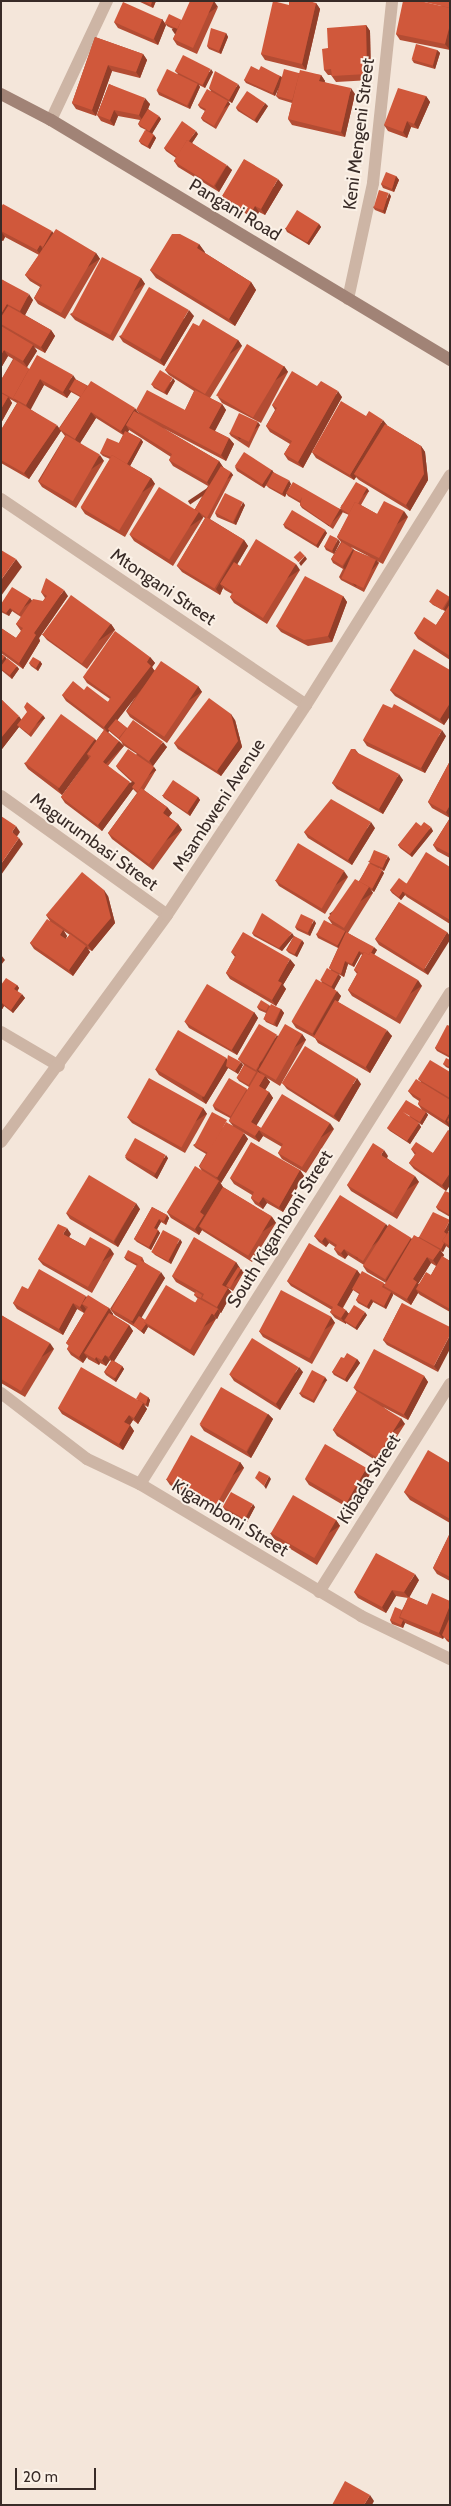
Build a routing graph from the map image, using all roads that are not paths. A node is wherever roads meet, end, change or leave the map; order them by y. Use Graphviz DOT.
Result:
graph roads {
  1 [pos="107,1"];
  2 [pos="392,1"];
  3 [pos="1,94"];
  4 [pos="51,120"];
  5 [pos="348,299"];
  6 [pos="450,360"];
  7 [pos="450,475"];
  8 [pos="1,499"];
  9 [pos="306,705"];
  10 [pos="1,796"];
  11 [pos="167,915"];
  12 [pos="450,993"];
  13 [pos="1,1032"];
  14 [pos="59,1066"];
  15 [pos="1,1142"];
  16 [pos="450,1384"];
  17 [pos="1,1393"];
  18 [pos="140,1484"];
  19 [pos="319,1592"];
  20 [pos="450,1659"];
  1 -- 4 [label="street"];
  2 -- 5 [label="street, Keni Mengeni Street"];
  3 -- 4 [label="main road, Pangani Road"];
  4 -- 5 [label="main road, Pangani Road"];
  5 -- 6 [label="main road, Pangani Road"];
  7 -- 9 [label="street, Msambweni Avenue"];
  8 -- 9 [label="street, Mtongani Street"];
  9 -- 11 [label="street, Msambweni Avenue"];
  10 -- 11 [label="street, Magurumbasi Street"];
  11 -- 14 [label="street, Msambweni Avenue"];
  12 -- 18 [label="street, South Kigamboni Street"];
  13 -- 14 [label="street"];
  14 -- 15 [label="street, Msambweni Avenue"];
  16 -- 19 [label="street, Kibada Street"];
  17 -- 18 [label="street, Kigamboni Street"];
  18 -- 19 [label="street, Kigamboni Street"];
  19 -- 20 [label="street, Kigamboni Street"];
}
